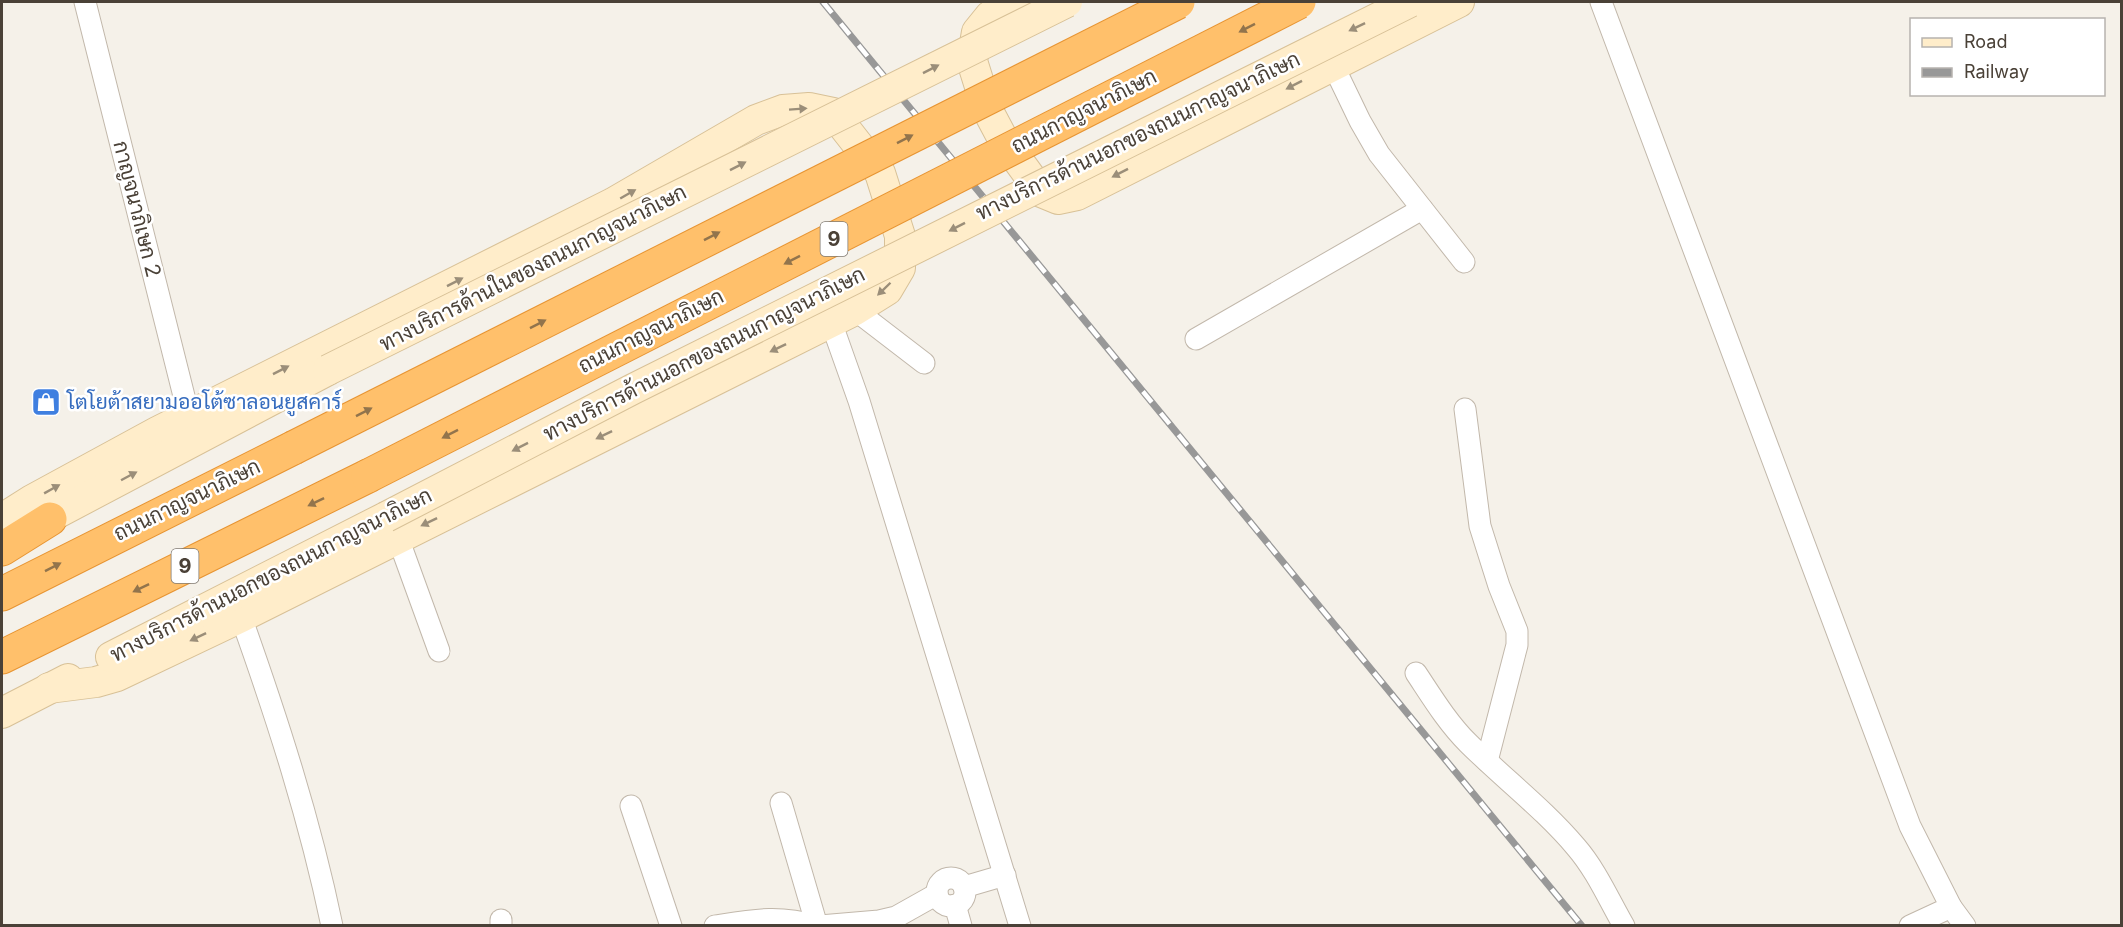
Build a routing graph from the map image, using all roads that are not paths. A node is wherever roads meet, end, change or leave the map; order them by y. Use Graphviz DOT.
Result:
graph roads {
  1 [pos="85,2"];
  2 [pos="1014,2"];
  3 [pos="1067,2"];
  4 [pos="1178,2"];
  5 [pos="1299,2"];
  6 [pos="1410,2"];
  7 [pos="1459,2"];
  8 [pos="1601,2"];
  9 [pos="1333,65"];
  10 [pos="1422,209"];
  11 [pos="1464,262"];
  12 [pos="843,316"];
  13 [pos="1196,339"];
  14 [pos="924,363"];
  15 [pos="1465,409"];
  16 [pos="189,416"];
  17 [pos="2,519"];
  18 [pos="50,519"];
  19 [pos="392,527"];
  20 [pos="2,541"];
  21 [pos="2,549"];
  22 [pos="2,594"];
  23 [pos="241,617"];
  24 [pos="439,651"];
  25 [pos="2,657"];
  26 [pos="1416,673"];
  27 [pos="50,688"];
  28 [pos="2,713"];
  29 [pos="1487,761"];
  30 [pos="781,803"];
  31 [pos="632,806"];
  32 [pos="1005,875"];
  33 [pos="952,896"];
  34 [pos="1951,907"];
  35 [pos="332,926"];
  36 [pos="671,926"];
  37 [pos="715,926"];
  38 [pos="818,926"];
  39 [pos="961,926"];
  40 [pos="1020,926"];
  41 [pos="1624,926"];
  42 [pos="1910,926"];
  43 [pos="1965,926"];
  1 -- 16 [label="street, กาญจนาภิเษก 2"];
  9 -- 2 [label="main road, one-way"];
  18 -- 3 [label="main road, ทางบริการด้านในของถนนกาญจนาภิเษก, one-way, bridge"];
  22 -- 4 [label="highway, ถนนกาญจนาภิเษก, one-way, bridge"];
  5 -- 25 [label="highway, ถนนกาญจนาภิเษก / 9, one-way, bridge"];
  6 -- 19 [label="main road, ทางบริการด้านนอกของถนนกาญจนาภิเษก, one-way, bridge"];
  7 -- 9 [label="main road"];
  8 -- 34 [label="street"];
  9 -- 10 [label="street"];
  10 -- 11 [label="street"];
  10 -- 13 [label="street"];
  12 -- 14 [label="street"];
  16 -- 12 [label="main road, one-way"];
  12 -- 19 [label="main road, one-way"];
  12 -- 32 [label="street"];
  15 -- 29 [label="street"];
  17 -- 16 [label="main road, one-way"];
  18 -- 20 [label="main road, ทางบริการด้านในของถนนกาญจนาภิเษก"];
  18 -- 21 [label="highway"];
  19 -- 23 [label="main road"];
  19 -- 24 [label="street"];
  19 -- 27 [label="main road, ทางบริการด้านนอกของถนนกาญจนาภิเษก"];
  23 -- 27 [label="main road, one-way"];
  23 -- 35 [label="street"];
  26 -- 29 [label="street"];
  27 -- 28 [label="main road, ทางบริการด้านนอกของถนนกาญจนาภิเษก"];
  29 -- 41 [label="street"];
  30 -- 38 [label="street"];
  31 -- 36 [label="street"];
  32 -- 33 [label="street"];
  32 -- 40 [label="street"];
  33 -- 38 [label="street"];
  33 -- 39 [label="street"];
  34 -- 42 [label="street"];
  34 -- 43 [label="street"];
  37 -- 38 [label="street"];
}
